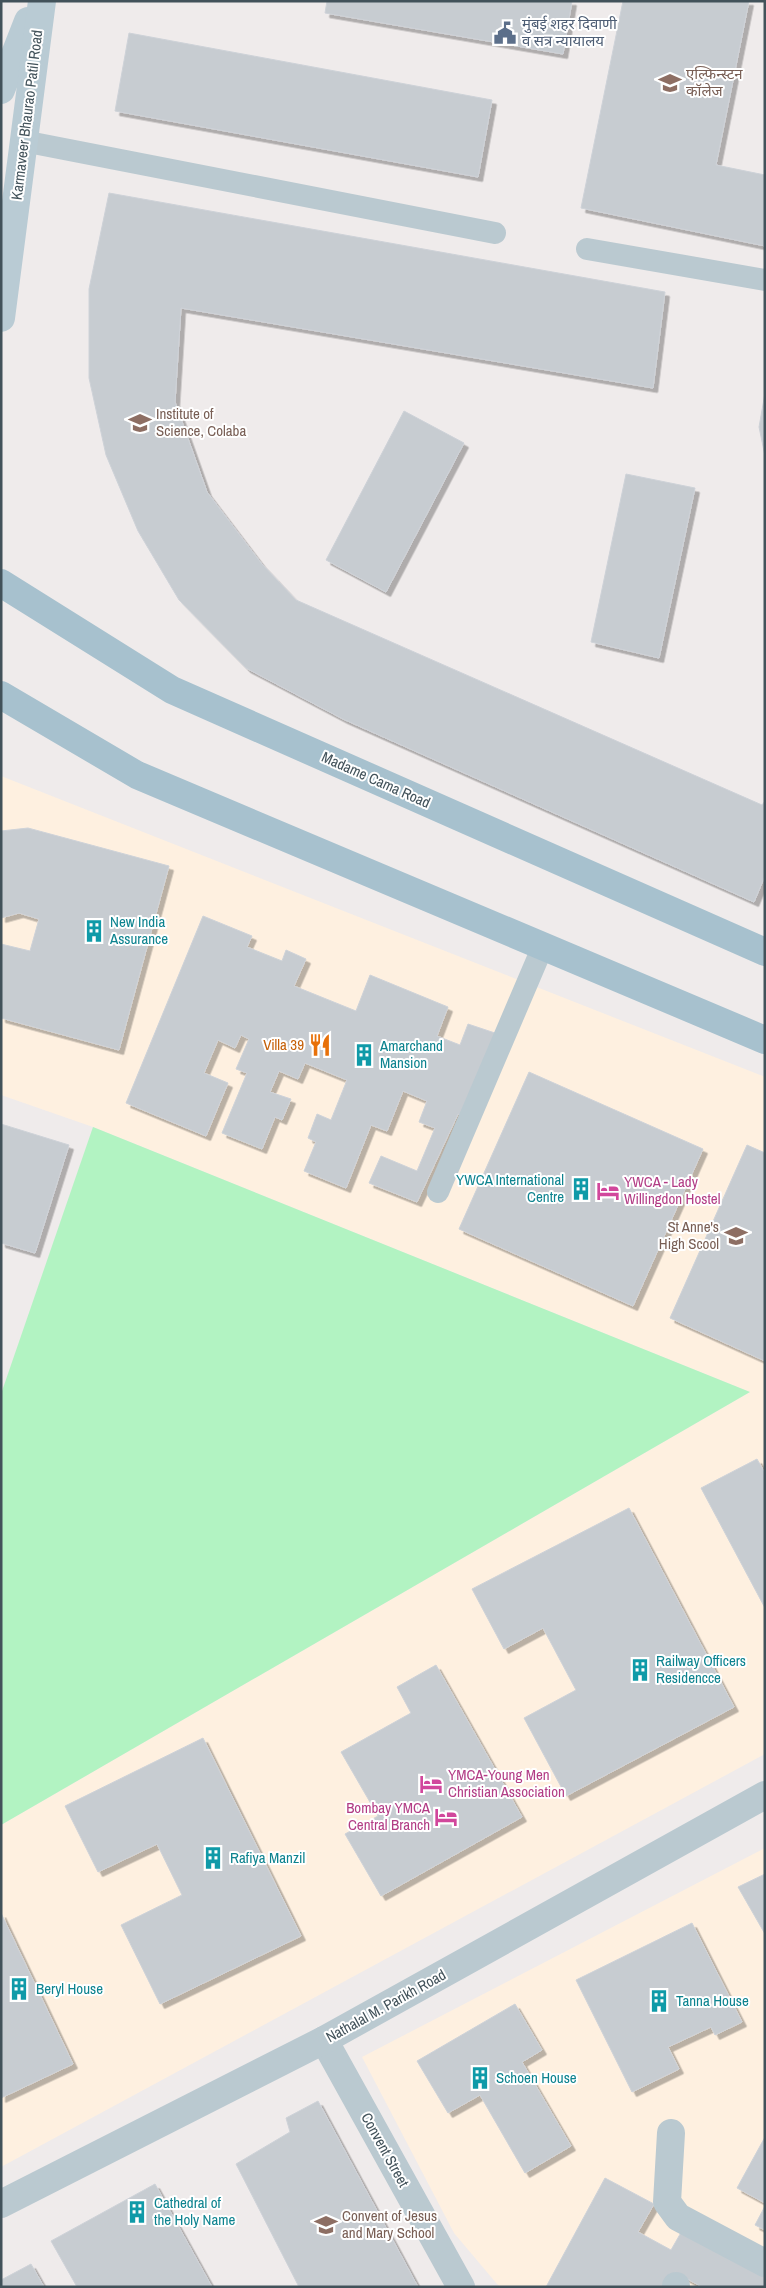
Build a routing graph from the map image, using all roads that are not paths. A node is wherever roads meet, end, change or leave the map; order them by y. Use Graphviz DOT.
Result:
graph roads {
  1 [pos="36,1"];
  2 [pos="42,1"];
  3 [pos="1,90"];
  4 [pos="23,141"];
  5 [pos="496,233"];
  6 [pos="587,249"];
  7 [pos="765,280"];
  8 [pos="1,318"];
  9 [pos="1,583"];
  10 [pos="1,695"];
  11 [pos="543,946"];
  12 [pos="765,952"];
  13 [pos="765,1040"];
  14 [pos="438,1192"];
  15 [pos="765,1795"];
  16 [pos="324,2040"];
  17 [pos="671,2133"];
  18 [pos="1,2204"];
  19 [pos="765,2263"];
  20 [pos="460,2287"];
  1 -- 3 [label="main road"];
  2 -- 4 [label="main road, Karmaveer Bhaurao Patil Road"];
  4 -- 5 [label="lane"];
  4 -- 8 [label="main road, Karmaveer Bhaurao Patil Road"];
  6 -- 7 [label="lane"];
  9 -- 12 [label="main road, Madame Cama Road"];
  10 -- 11 [label="main road"];
  11 -- 13 [label="main road"];
  11 -- 14 [label="lane"];
  15 -- 16 [label="street, Nathalal M. Parikh Road"];
  16 -- 18 [label="street, Nathalal M. Parikh Road"];
  16 -- 20 [label="street, Convent Street"];
  17 -- 19 [label="street"];
}
